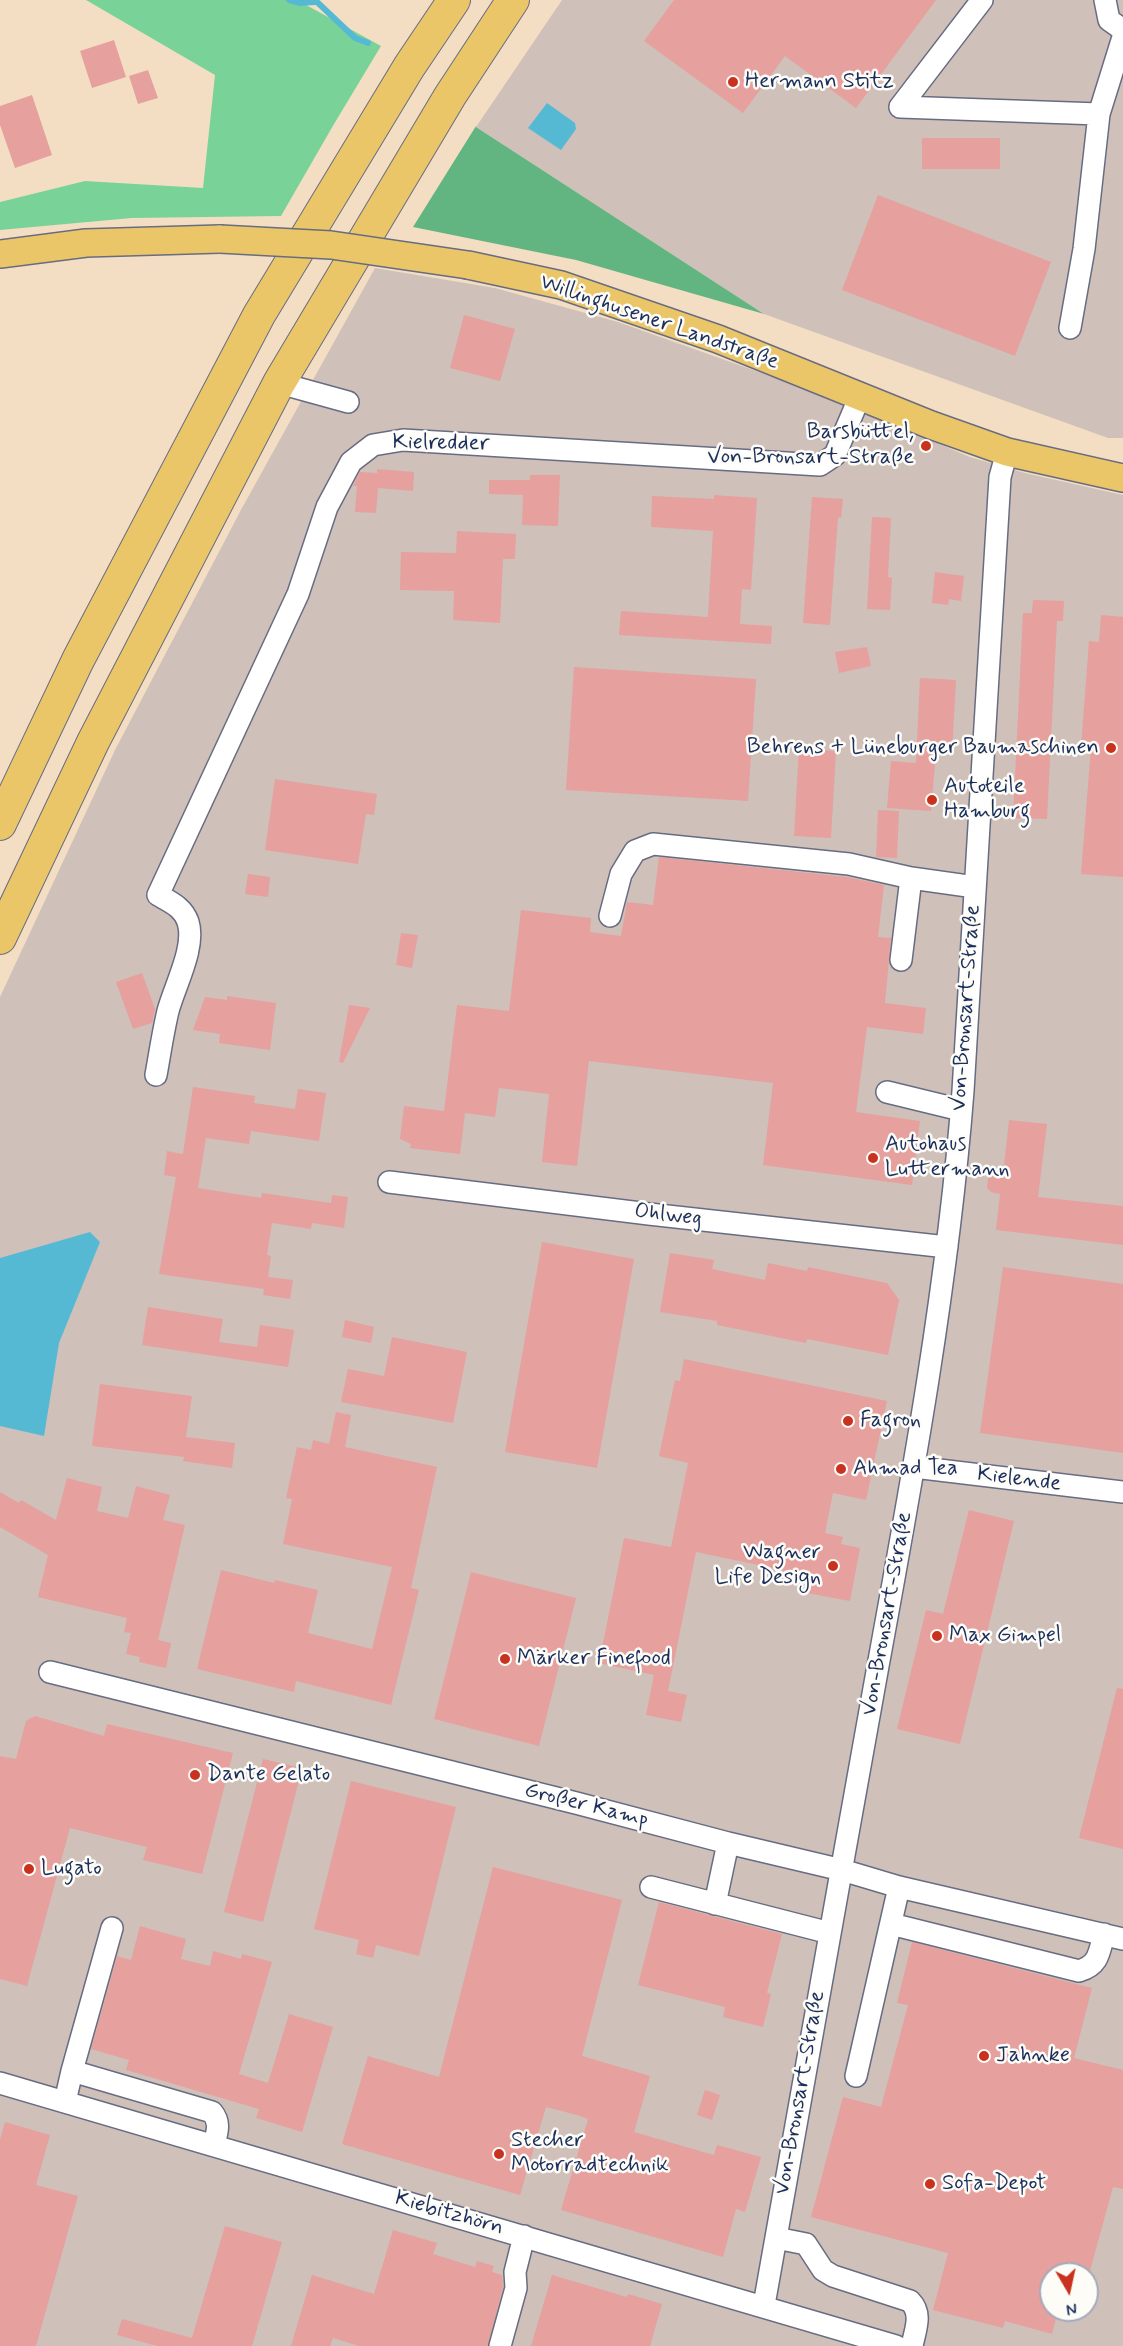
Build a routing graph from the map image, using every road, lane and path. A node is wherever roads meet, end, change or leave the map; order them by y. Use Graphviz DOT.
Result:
graph roads {
  1 [pos="453,0"];
  2 [pos="513,0"];
  3 [pos="982,0"];
  4 [pos="1105,0"];
  5 [pos="1123,30"];
  6 [pos="1123,37"];
  7 [pos="1099,114"];
  8 [pos="0,254"];
  9 [pos="1070,328"];
  10 [pos="279,383"];
  11 [pos="860,396"];
  12 [pos="348,402"];
  13 [pos="1007,452"];
  14 [pos="1123,478"];
  15 [pos="0,824"];
  16 [pos="911,878"];
  17 [pos="975,887"];
  18 [pos="610,916"];
  19 [pos="0,938"];
  20 [pos="901,960"];
  21 [pos="156,1074"];
  22 [pos="887,1092"];
  23 [pos="961,1110"];
  24 [pos="389,1182"];
  25 [pos="947,1247"];
  26 [pos="914,1467"];
  27 [pos="1123,1492"];
  28 [pos="50,1672"];
  29 [pos="728,1843"];
  30 [pos="842,1870"];
  31 [pos="651,1887"];
  32 [pos="899,1887"];
  33 [pos="716,1904"];
  34 [pos="891,1924"];
  35 [pos="112,1928"];
  36 [pos="830,1934"];
  37 [pos="1114,1937"];
  38 [pos="72,2072"];
  39 [pos="856,2076"];
  40 [pos="0,2083"];
  41 [pos="65,2102"];
  42 [pos="214,2145"];
  43 [pos="524,2236"];
  44 [pos="776,2238"];
  45 [pos="764,2306"];
  46 [pos="500,2346"];
  47 [pos="896,2346"];
  48 [pos="912,2346"];
  1 -- 15 [label="highway"];
  2 -- 10 [label="highway"];
  3 -- 7 [label="street"];
  4 -- 5 [label="street"];
  6 -- 7 [label="street"];
  7 -- 9 [label="street"];
  8 -- 11 [label="main road, Willinghusener Landstraße, bridge"];
  10 -- 12 [label="street"];
  10 -- 19 [label="highway"];
  11 -- 13 [label="main road, Willinghusener Landstraße"];
  11 -- 21 [label="street, Kielredder"];
  13 -- 14 [label="main road, Willinghusener Landstraße"];
  13 -- 17 [label="street, Von-Bronsart-Straße"];
  16 -- 17 [label="street"];
  16 -- 18 [label="street"];
  16 -- 20 [label="street"];
  17 -- 23 [label="street, Von-Bronsart-Straße"];
  22 -- 23 [label="street"];
  23 -- 25 [label="street, Von-Bronsart-Straße"];
  24 -- 25 [label="street, Ohlweg"];
  25 -- 26 [label="street, Von-Bronsart-Straße"];
  26 -- 27 [label="street, Kielende"];
  26 -- 30 [label="street, Von-Bronsart-Straße"];
  28 -- 29 [label="street, Großer Kamp"];
  29 -- 30 [label="street, Großer Kamp"];
  29 -- 33 [label="street"];
  30 -- 32 [label="street, Großer Kamp"];
  30 -- 36 [label="street, Von-Bronsart-Straße"];
  31 -- 33 [label="street"];
  32 -- 34 [label="street"];
  32 -- 37 [label="street, Großer Kamp"];
  33 -- 36 [label="street"];
  34 -- 37 [label="street"];
  34 -- 39 [label="street"];
  35 -- 38 [label="street"];
  36 -- 44 [label="street, Von-Bronsart-Straße"];
  38 -- 41 [label="street"];
  38 -- 42 [label="street"];
  40 -- 41 [label="street, Kiebitzhörn"];
  41 -- 42 [label="street, Kiebitzhörn"];
  42 -- 43 [label="street, Kiebitzhörn"];
  43 -- 45 [label="street, Kiebitzhörn"];
  43 -- 46 [label="street"];
  44 -- 45 [label="street, Von-Bronsart-Straße"];
  44 -- 48 [label="street"];
  45 -- 47 [label="street, Kiebitzhörn"];
}
